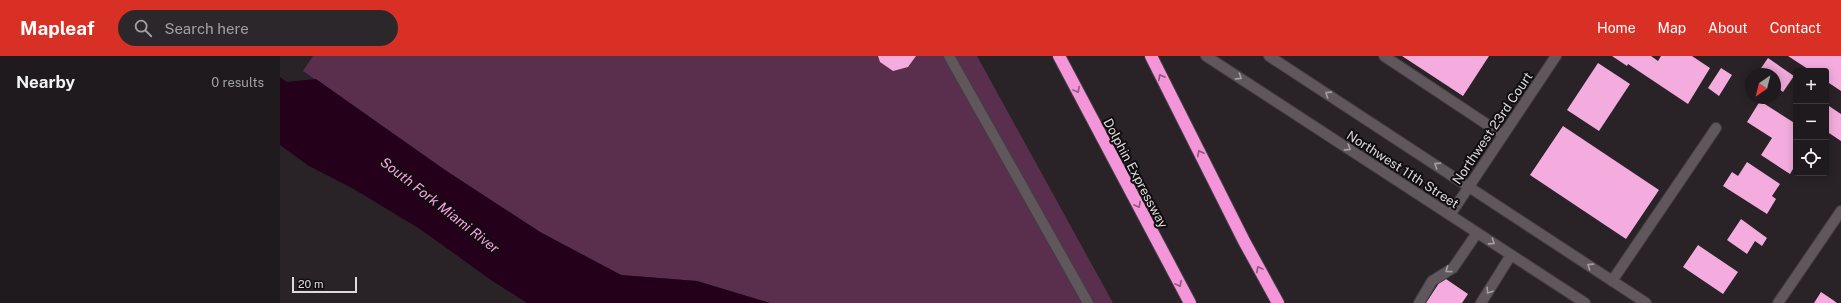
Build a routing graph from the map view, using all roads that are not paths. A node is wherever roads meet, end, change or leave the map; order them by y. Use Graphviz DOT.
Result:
graph roads {
  1 [pos="948,56"];
  2 [pos="1059,56"];
  3 [pos="1151,56"];
  4 [pos="1206,56"];
  5 [pos="1269,56"];
  6 [pos="1384,56"];
  7 [pos="1556,56"];
  8 [pos="1716,128"];
  9 [pos="1503,135"];
  10 [pos="1469,186"];
  11 [pos="1841,211"];
  12 [pos="1450,215"];
  13 [pos="1477,233"];
  14 [pos="1511,255"];
  15 [pos="1612,281"];
  16 [pos="1088,303"];
  17 [pos="1190,303"];
  18 [pos="1278,303"];
  19 [pos="1419,303"];
  20 [pos="1481,303"];
  21 [pos="1585,303"];
  22 [pos="1646,303"];
  23 [pos="1778,303"];
  1 -- 16 [label="street"];
  2 -- 17 [label="highway, Dolphin Expressway, one-way"];
  18 -- 3 [label="highway, one-way"];
  4 -- 12 [label="street, Northwest 11th Street, one-way"];
  10 -- 5 [label="street, Northwest 11th Street, one-way"];
  6 -- 9 [label="street"];
  7 -- 9 [label="street, Northwest 23rd Court"];
  8 -- 15 [label="street"];
  9 -- 10 [label="street, Northwest 23rd Court"];
  10 -- 12 [label="street, Northwest 23rd Court"];
  15 -- 10 [label="street, Northwest 11th Street, one-way"];
  11 -- 23 [label="street"];
  12 -- 13 [label="street, Northwest 11th Street"];
  13 -- 14 [label="street, Northwest 11th Street, one-way"];
  13 -- 19 [label="street, one-way"];
  14 -- 20 [label="street, one-way"];
  14 -- 21 [label="street, Northwest 11th Street"];
  15 -- 22 [label="street, Northwest 11th Street"];
}
